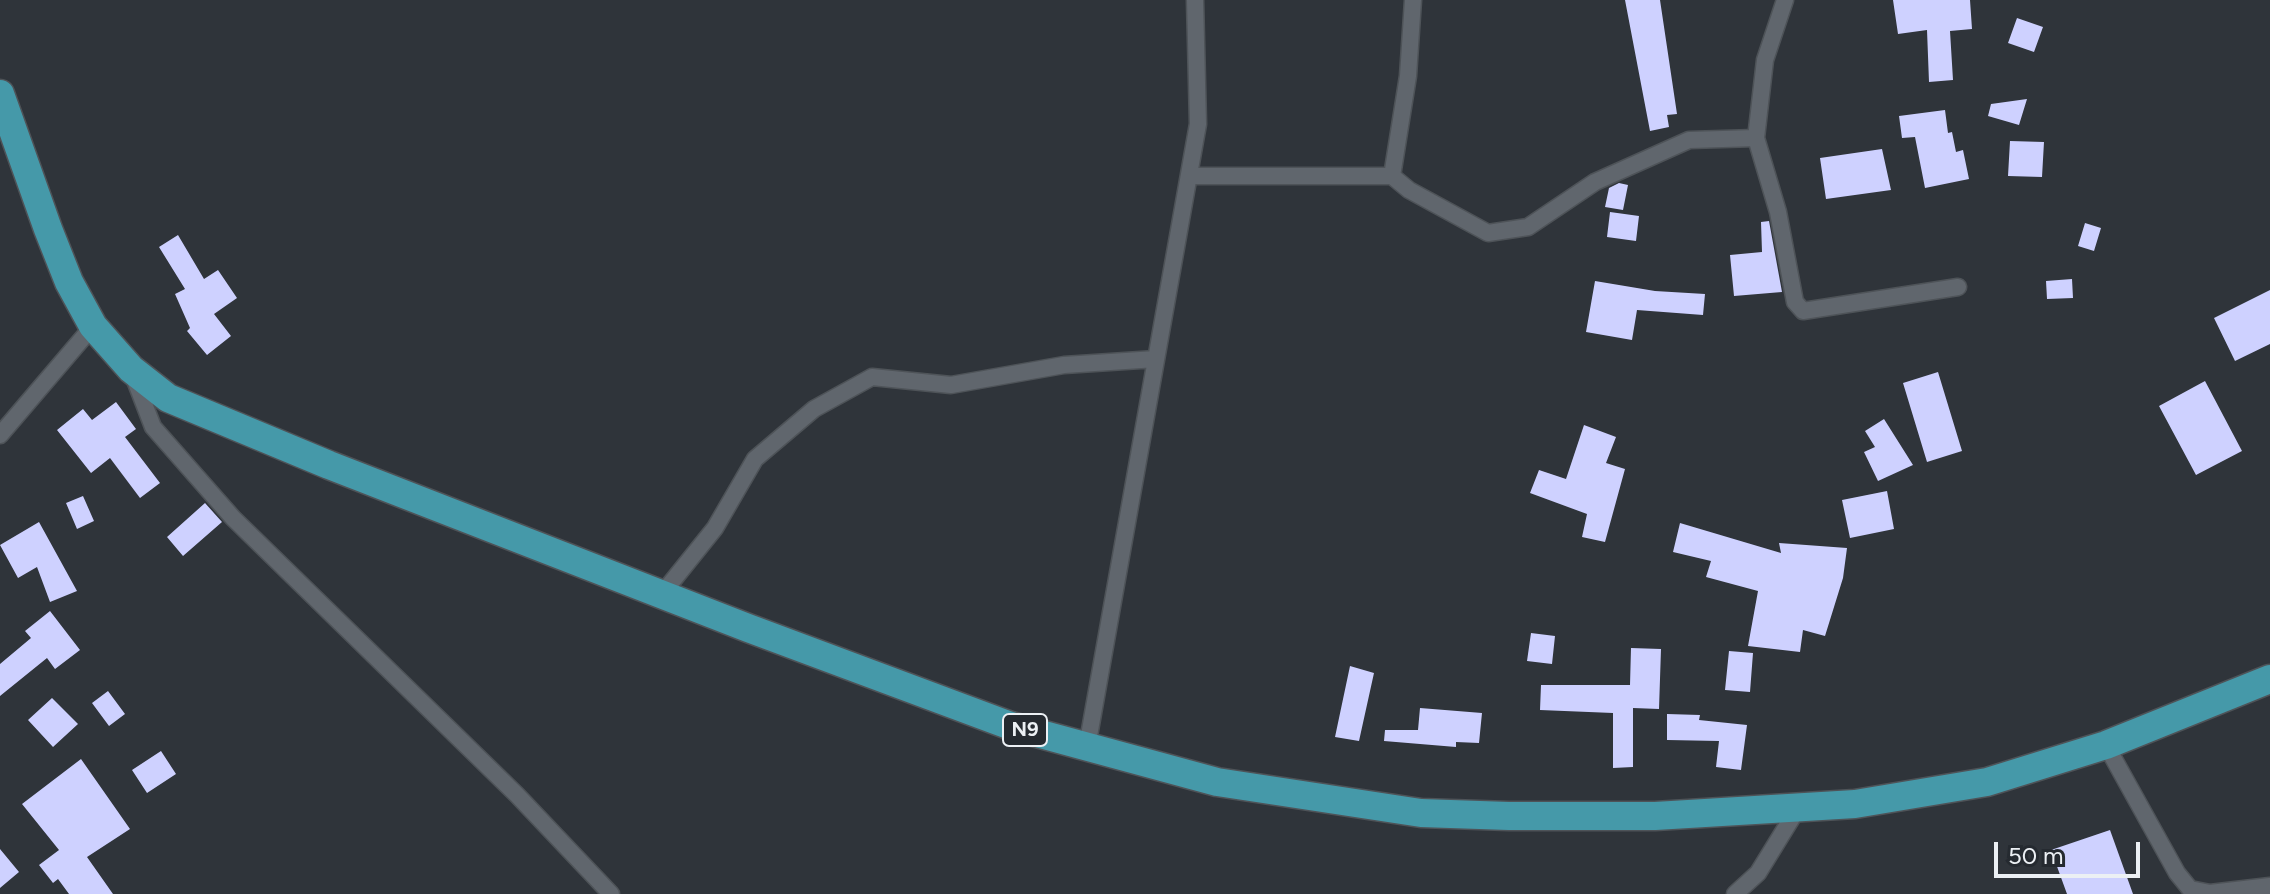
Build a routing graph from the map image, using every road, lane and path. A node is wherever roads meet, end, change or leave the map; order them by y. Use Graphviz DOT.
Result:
graph roads {
  1 [pos="1195,0"];
  2 [pos="1413,0"];
  3 [pos="1785,0"];
  4 [pos="0,94"];
  5 [pos="1756,138"];
  6 [pos="1189,176"];
  7 [pos="1392,176"];
  8 [pos="1958,287"];
  9 [pos="93,326"];
  10 [pos="1156,359"];
  11 [pos="131,369"];
  12 [pos="0,435"];
  13 [pos="662,594"];
  14 [pos="2270,679"];
  15 [pos="2106,745"];
  16 [pos="1087,747"];
  17 [pos="1798,808"];
  18 [pos="2270,886"];
  19 [pos="611,894"];
  20 [pos="1735,894"];
  1 -- 6 [label="street"];
  2 -- 7 [label="street"];
  3 -- 5 [label="street"];
  4 -- 9 [label="highway, N9"];
  5 -- 7 [label="street"];
  5 -- 8 [label="street"];
  6 -- 7 [label="street"];
  6 -- 10 [label="street"];
  9 -- 11 [label="highway, N9"];
  9 -- 12 [label="street"];
  10 -- 13 [label="street"];
  10 -- 16 [label="street"];
  11 -- 13 [label="highway, N9"];
  11 -- 19 [label="street"];
  13 -- 16 [label="highway, N9"];
  14 -- 15 [label="highway, N9"];
  15 -- 17 [label="highway, N9"];
  15 -- 18 [label="street"];
  16 -- 17 [label="highway, N9"];
  17 -- 20 [label="street"];
}
